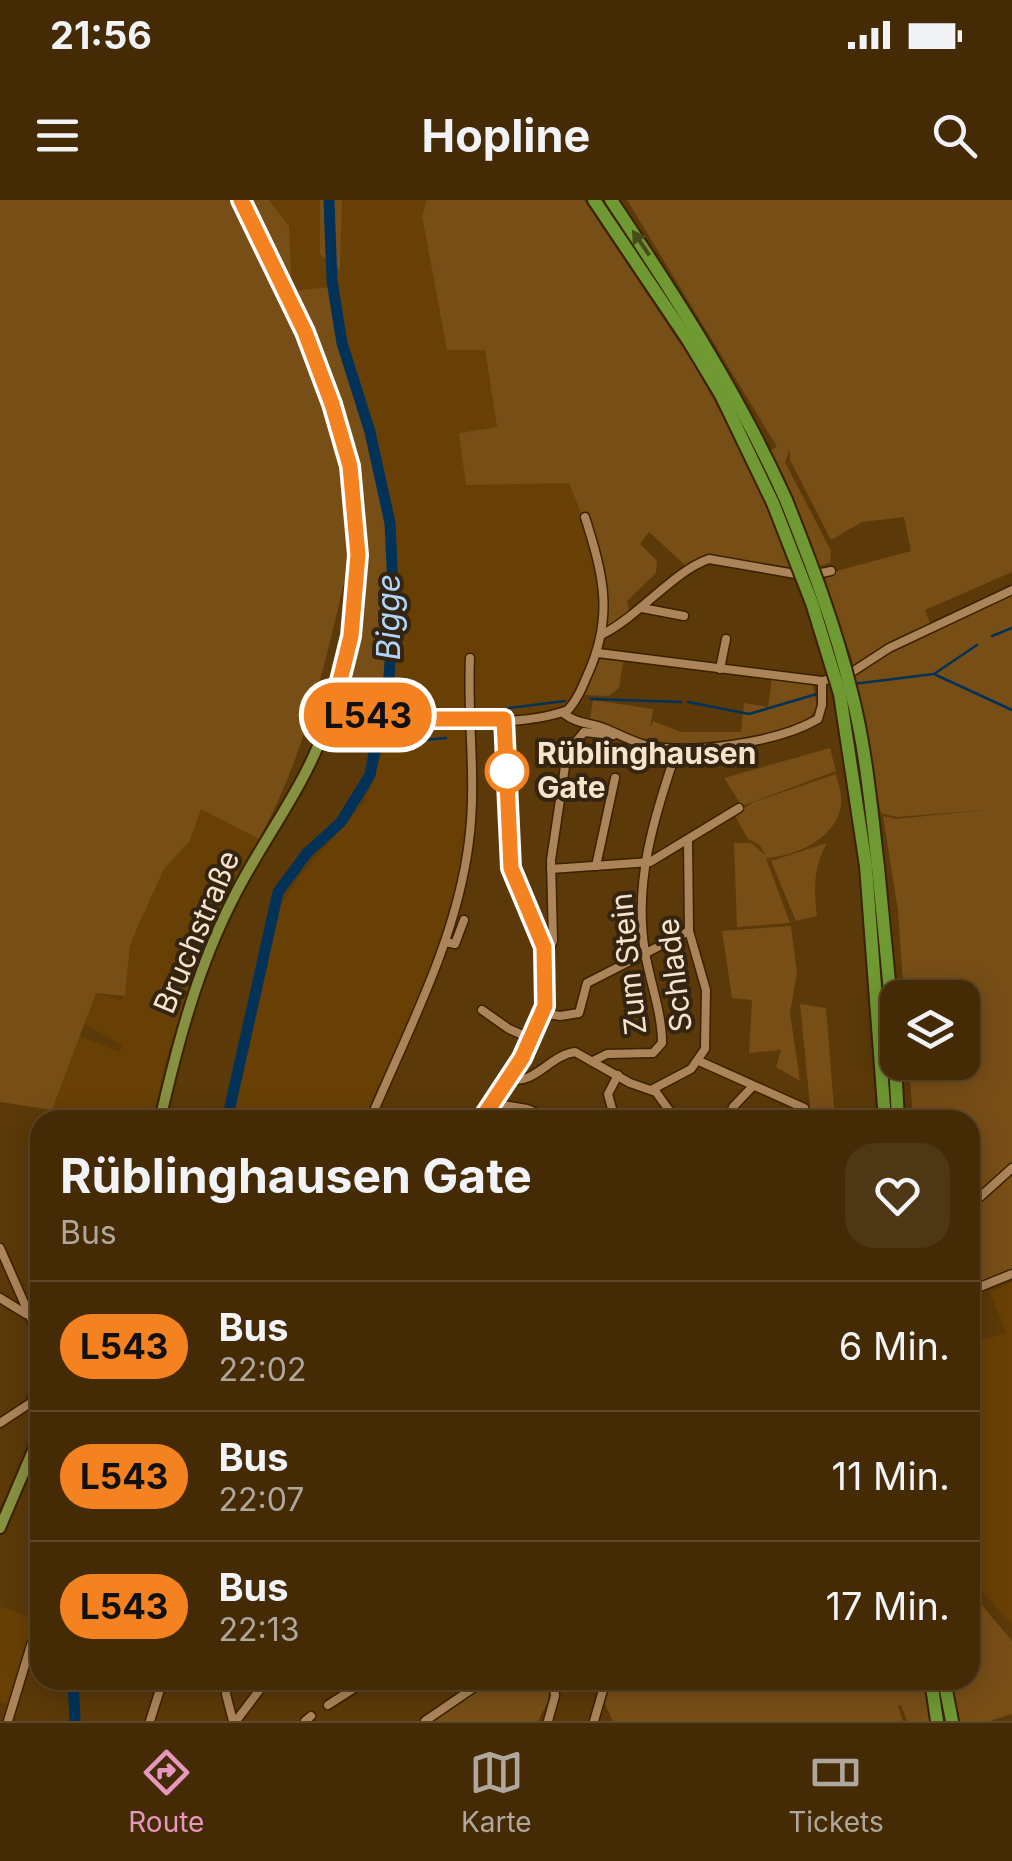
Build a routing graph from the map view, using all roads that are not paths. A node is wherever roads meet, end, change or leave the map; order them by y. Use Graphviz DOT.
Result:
graph roads {
  1 [pos="241,200"];
  2 [pos="594,200"];
  3 [pos="611,200"];
  4 [pos="780,502"];
  5 [pos="585,517"];
  6 [pos="831,571"];
  7 [pos="1012,590"];
  8 [pos="642,608"];
  9 [pos="684,616"];
  10 [pos="604,634"];
  11 [pos="726,638"];
  12 [pos="598,653"];
  13 [pos="470,658"];
  14 [pos="720,669"];
  15 [pos="822,681"];
  16 [pos="336,697"];
  17 [pos="342,710"];
  18 [pos="563,712"];
  19 [pos="328,719"];
  20 [pos="504,719"];
  21 [pos="468,722"];
  22 [pos="614,735"];
  23 [pos="677,749"];
  24 [pos="615,778"];
  25 [pos="738,808"];
  26 [pos="688,841"];
  27 [pos="644,864"];
  28 [pos="596,866"];
  29 [pos="872,867"];
  30 [pos="551,869"];
  31 [pos="464,920"];
  32 [pos="689,932"];
  33 [pos="445,942"];
  34 [pos="645,952"];
  35 [pos="545,959"];
  36 [pos="482,1010"];
  37 [pos="543,1012"];
  38 [pos="532,1038"];
  39 [pos="593,1060"];
  40 [pos="700,1061"];
  41 [pos="618,1076"];
  42 [pos="510,1080"];
  43 [pos="752,1086"];
  44 [pos="652,1090"];
  45 [pos="491,1103"];
  46 [pos="733,1107"];
  47 [pos="162,1110"];
  48 [pos="374,1110"];
  49 [pos="487,1110"];
  50 [pos="529,1110"];
  51 [pos="612,1110"];
  52 [pos="670,1110"];
  53 [pos="803,1110"];
  54 [pos="884,1110"];
  55 [pos="897,1110"];
  56 [pos="1012,1168"];
  57 [pos="980,1197"];
  58 [pos="0,1248"];
  59 [pos="1012,1274"];
  60 [pos="980,1287"];
  61 [pos="0,1298"];
  62 [pos="29,1315"];
  63 [pos="30,1407"];
  64 [pos="0,1422"];
  65 [pos="30,1458"];
  66 [pos="0,1528"];
  67 [pos="30,1648"];
  68 [pos="160,1690"];
  69 [pos="227,1690"];
  70 [pos="259,1690"];
  71 [pos="353,1690"];
  72 [pos="470,1690"];
  73 [pos="555,1690"];
  74 [pos="603,1690"];
  75 [pos="933,1690"];
  76 [pos="946,1690"];
  77 [pos="328,1706"];
  78 [pos="8,1721"];
  79 [pos="150,1721"];
  80 [pos="235,1721"];
  81 [pos="425,1721"];
  82 [pos="548,1721"];
  83 [pos="594,1721"];
  84 [pos="938,1721"];
  85 [pos="952,1721"];
  1 -- 16 [label="main road"];
  2 -- 4 [label="highway"];
  4 -- 3 [label="highway, one-way"];
  4 -- 29 [label="highway, bridge"];
  5 -- 10 [label="street"];
  6 -- 8 [label="street"];
  7 -- 15 [label="street"];
  8 -- 9 [label="street"];
  8 -- 10 [label="street"];
  10 -- 12 [label="street"];
  11 -- 14 [label="street"];
  12 -- 14 [label="street"];
  12 -- 18 [label="street"];
  13 -- 21 [label="street"];
  14 -- 15 [label="street"];
  15 -- 23 [label="street"];
  16 -- 17 [label="main road"];
  16 -- 19 [label="main road"];
  17 -- 19 [label="main road"];
  17 -- 21 [label="street"];
  18 -- 20 [label="street"];
  18 -- 22 [label="street"];
  19 -- 47 [label="main road, Bruchstraße"];
  20 -- 21 [label="street"];
  20 -- 35 [label="street"];
  21 -- 33 [label="street"];
  22 -- 23 [label="street"];
  22 -- 30 [label="street"];
  23 -- 27 [label="street, Zum Stein"];
  24 -- 28 [label="street"];
  25 -- 26 [label="street"];
  26 -- 27 [label="street"];
  26 -- 32 [label="street, Schlade"];
  27 -- 28 [label="street"];
  27 -- 34 [label="street, Zum Stein"];
  28 -- 30 [label="street"];
  29 -- 54 [label="highway"];
  29 -- 55 [label="highway"];
  30 -- 35 [label="street"];
  31 -- 33 [label="street"];
  32 -- 34 [label="street"];
  32 -- 40 [label="street, Schlade"];
  33 -- 48 [label="street"];
  34 -- 37 [label="street"];
  34 -- 39 [label="street, Zum Stein"];
  35 -- 37 [label="street"];
  36 -- 38 [label="street"];
  37 -- 38 [label="street"];
  38 -- 42 [label="street"];
  39 -- 41 [label="street"];
  39 -- 42 [label="street"];
  40 -- 43 [label="street"];
  40 -- 44 [label="street, Schlade"];
  41 -- 44 [label="street"];
  41 -- 51 [label="street"];
  42 -- 45 [label="street"];
  43 -- 46 [label="street"];
  43 -- 53 [label="street"];
  44 -- 52 [label="street"];
  45 -- 49 [label="street"];
  45 -- 50 [label="street"];
  56 -- 57 [label="street"];
  58 -- 62 [label="street"];
  59 -- 60 [label="street"];
  61 -- 62 [label="street"];
  63 -- 64 [label="street"];
  65 -- 66 [label="main road"];
  67 -- 78 [label="street"];
  68 -- 79 [label="street"];
  69 -- 80 [label="street"];
  70 -- 80 [label="street"];
  71 -- 77 [label="street"];
  72 -- 81 [label="street"];
  73 -- 82 [label="street"];
  74 -- 83 [label="street"];
  75 -- 84 [label="highway"];
  76 -- 85 [label="highway"];
}
